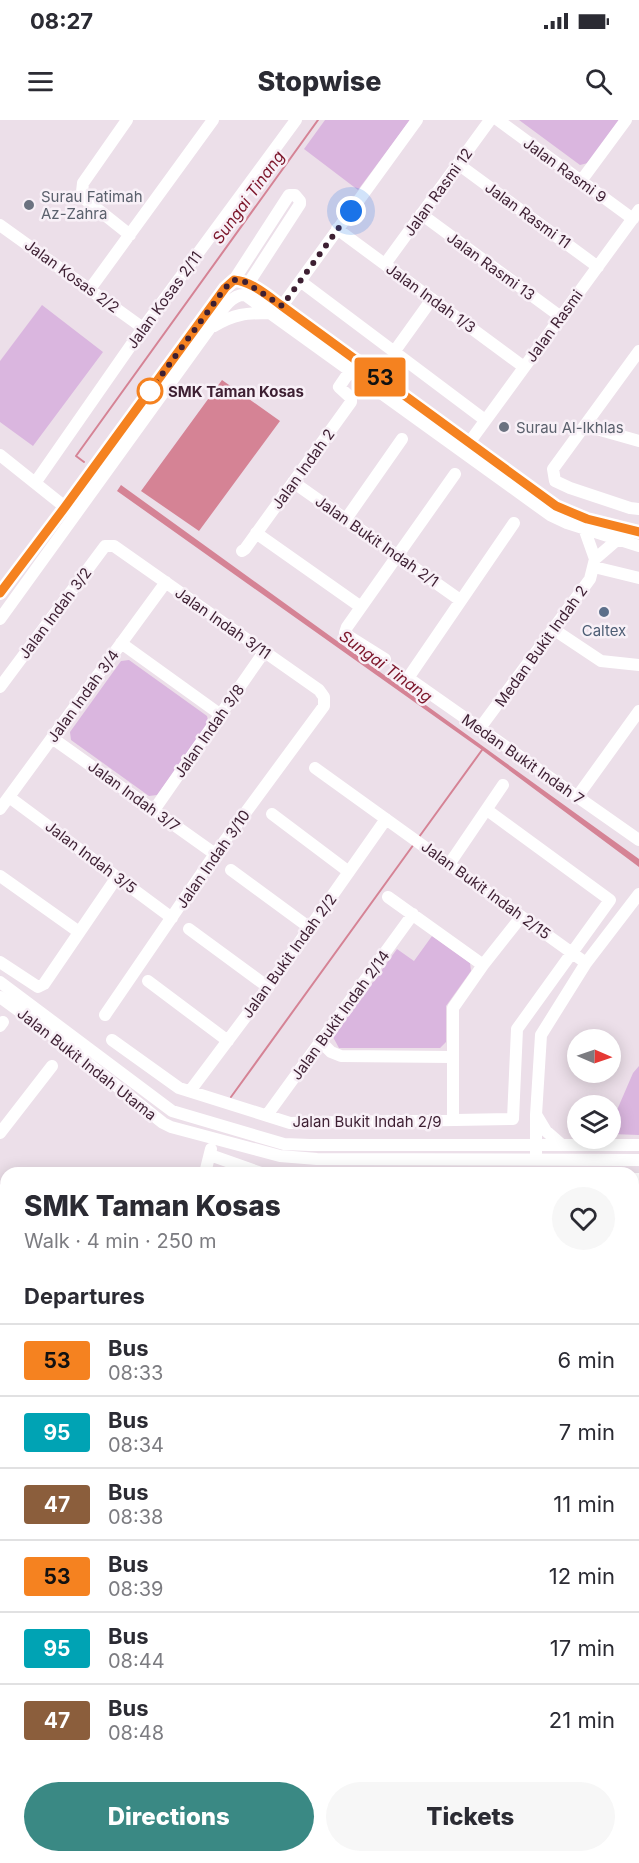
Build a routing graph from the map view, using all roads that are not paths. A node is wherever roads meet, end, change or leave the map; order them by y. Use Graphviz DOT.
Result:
graph roads {
  1 [pos="127,120"];
  2 [pos="213,120"];
  3 [pos="296,120"];
  4 [pos="417,120"];
  5 [pos="490,120"];
  6 [pos="498,120"];
  7 [pos="626,120"];
  8 [pos="458,164"];
  9 [pos="581,181"];
  10 [pos="421,214"];
  11 [pos="636,215"];
  12 [pos="0,225"];
  13 [pos="338,229"];
  14 [pos="130,235"];
  15 [pos="385,264"];
  16 [pos="598,267"];
  17 [pos="234,280"];
  18 [pos="300,281"];
  19 [pos="248,284"];
  20 [pos="90,289"];
  21 [pos="432,299"];
  22 [pos="282,306"];
  23 [pos="270,313"];
  24 [pos="561,317"];
  25 [pos="143,328"];
  26 [pos="210,328"];
  27 [pos="639,351"];
  28 [pos="394,352"];
  29 [pos="354,366"];
  30 [pos="524,367"];
  31 [pos="485,420"];
  32 [pos="586,426"];
  33 [pos="402,439"];
  34 [pos="639,441"];
  35 [pos="470,442"];
  36 [pos="462,453"];
  37 [pos="0,455"];
  38 [pos="455,474"];
  39 [pos="293,482"];
  40 [pos="35,483"];
  41 [pos="65,507"];
  42 [pos="639,509"];
  43 [pos="76,515"];
  44 [pos="346,519"];
  45 [pos="514,523"];
  46 [pos="584,528"];
  47 [pos="639,532"];
  48 [pos="256,533"];
  49 [pos="616,540"];
  50 [pos="114,546"];
  51 [pos="639,546"];
  52 [pos="242,551"];
  53 [pos="397,556"];
  54 [pos="594,563"];
  55 [pos="639,578"];
  56 [pos="166,582"];
  57 [pos="0,593"];
  58 [pos="460,600"];
  59 [pos="361,607"];
  60 [pos="0,619"];
  61 [pos="553,629"];
  62 [pos="121,644"];
  63 [pos="264,652"];
  64 [pos="385,659"];
  65 [pos="639,665"];
  66 [pos="0,687"];
  67 [pos="324,706"];
  68 [pos="639,711"];
  69 [pos="220,715"];
  70 [pos="480,728"];
  71 [pos="52,738"];
  72 [pos="315,768"];
  73 [pos="503,785"];
  74 [pos="9,797"];
  75 [pos="577,797"];
  76 [pos="0,809"];
  77 [pos="154,810"];
  78 [pos="487,810"];
  79 [pos="272,814"];
  80 [pos="386,819"];
  81 [pos="639,840"];
  82 [pos="215,854"];
  83 [pos="450,863"];
  84 [pos="231,870"];
  85 [pos="349,872"];
  86 [pos="0,876"];
  87 [pos="117,877"];
  88 [pos="639,894"];
  89 [pos="388,897"];
  90 [pos="413,914"];
  91 [pos="521,917"];
  92 [pos="172,918"];
  93 [pos="310,928"];
  94 [pos="189,929"];
  95 [pos="79,932"];
  96 [pos="572,952"];
  97 [pos="0,962"];
  98 [pos="586,963"];
  99 [pos="483,965"];
  100 [pos="148,981"];
  101 [pos="0,982"];
  102 [pos="268,987"];
  103 [pos="0,997"];
  104 [pos="105,1015"];
  105 [pos="112,1040"];
  106 [pos="228,1041"];
  107 [pos="320,1041"];
  108 [pos="452,1057"];
  109 [pos="52,1066"];
  110 [pos="190,1091"];
  111 [pos="267,1115"];
  112 [pos="536,1115"];
  113 [pos="453,1120"];
  114 [pos="218,1125"];
  115 [pos="0,1133"];
  116 [pos="214,1138"];
  117 [pos="639,1144"];
  118 [pos="512,1145"];
  119 [pos="536,1145"];
  120 [pos="562,1145"];
  121 [pos="210,1155"];
  122 [pos="422,1159"];
  123 [pos="536,1160"];
  124 [pos="639,1160"];
  125 [pos="207,1167"];
  126 [pos="244,1167"];
  127 [pos="422,1167"];
  1 -- 14 [label="street"];
  2 -- 14 [label="street"];
  3 -- 25 [label="street, Jalan Kosas 2/11"];
  4 -- 13 [label="street"];
  5 -- 8 [label="street, Jalan Rasmi 12"];
  6 -- 9 [label="street, Jalan Rasmi 9"];
  7 -- 9 [label="street"];
  8 -- 10 [label="street, Jalan Rasmi 12"];
  8 -- 16 [label="street, Jalan Rasmi 11"];
  9 -- 11 [label="street, Jalan Rasmi 9"];
  10 -- 15 [label="street, Jalan Rasmi 12"];
  10 -- 24 [label="street, Jalan Rasmi 13"];
  11 -- 16 [label="street, Jalan Rasmi"];
  12 -- 20 [label="street, Jalan Kosas 2/2"];
  13 -- 15 [label="street, Jalan Indah 1/3"];
  13 -- 18 [label="street"];
  14 -- 20 [label="street"];
  15 -- 21 [label="street, Jalan Indah 1/3"];
  16 -- 24 [label="street, Jalan Rasmi"];
  17 -- 19 [label="street"];
  17 -- 19 [label="street"];
  17 -- 41 [label="street"];
  18 -- 22 [label="street"];
  18 -- 28 [label="street"];
  19 -- 22 [label="street"];
  20 -- 25 [label="street, Jalan Kosas 2/2"];
  21 -- 28 [label="street"];
  21 -- 30 [label="street, Jalan Indah 1/3"];
  22 -- 29 [label="street"];
  23 -- 26 [label="street"];
  23 -- 26 [label="street"];
  23 -- 29 [label="street"];
  24 -- 30 [label="street, Jalan Rasmi"];
  25 -- 40 [label="street, Jalan Kosas 2/11"];
  26 -- 43 [label="street"];
  27 -- 32 [label="street"];
  28 -- 31 [label="street"];
  29 -- 35 [label="street"];
  29 -- 36 [label="street"];
  29 -- 39 [label="street, Jalan Indah 2"];
  30 -- 31 [label="street, Jalan Rasmi"];
  31 -- 35 [label="street, Jalan Rasmi"];
  32 -- 34 [label="street"];
  32 -- 42 [label="street"];
  33 -- 44 [label="street"];
  35 -- 36 [label="street, Jalan Rasmi"];
  35 -- 47 [label="street"];
  36 -- 46 [label="street"];
  37 -- 40 [label="street"];
  38 -- 53 [label="street"];
  39 -- 44 [label="street, Jalan Bukit Indah 2/1"];
  39 -- 48 [label="street, Jalan Indah 2"];
  40 -- 41 [label="street"];
  41 -- 43 [label="street"];
  41 -- 57 [label="street"];
  43 -- 60 [label="street"];
  44 -- 53 [label="street, Jalan Bukit Indah 2/1"];
  45 -- 58 [label="street"];
  46 -- 49 [label="street"];
  46 -- 54 [label="street"];
  48 -- 52 [label="street, Jalan Indah 2"];
  48 -- 59 [label="street"];
  49 -- 51 [label="street"];
  49 -- 54 [label="street, Medan Bukit Indah 2"];
  50 -- 56 [label="street, Jalan Indah 3/11"];
  50 -- 66 [label="street, Jalan Indah 3/2"];
  53 -- 58 [label="street, Jalan Bukit Indah 2/1"];
  53 -- 59 [label="street"];
  54 -- 55 [label="street"];
  54 -- 61 [label="street, Medan Bukit Indah 2"];
  56 -- 62 [label="street, Jalan Indah 3/4"];
  56 -- 63 [label="street, Jalan Indah 3/11"];
  58 -- 70 [label="street, Medan Bukit Indah 7"];
  59 -- 64 [label="street"];
  61 -- 65 [label="street"];
  61 -- 70 [label="street, Medan Bukit Indah 2"];
  62 -- 69 [label="street"];
  62 -- 71 [label="street, Jalan Indah 3/4"];
  63 -- 67 [label="street, Jalan Indah 3/11"];
  63 -- 69 [label="street, Jalan Indah 3/8"];
  67 -- 82 [label="street, Jalan Indah 3/10"];
  68 -- 75 [label="street"];
  69 -- 77 [label="street, Jalan Indah 3/8"];
  70 -- 75 [label="street, Medan Bukit Indah 7"];
  71 -- 74 [label="street, Jalan Indah 3/4"];
  71 -- 77 [label="street, Jalan Indah 3/7"];
  72 -- 80 [label="street, Jalan Bukit Indah 2/15"];
  73 -- 78 [label="street"];
  74 -- 76 [label="street, Jalan Indah 3/4"];
  74 -- 87 [label="street, Jalan Indah 3/5"];
  75 -- 81 [label="street, Medan Bukit Indah 7"];
  77 -- 82 [label="street, Jalan Indah 3/7"];
  78 -- 83 [label="street"];
  78 -- 96 [label="street"];
  79 -- 85 [label="street"];
  80 -- 83 [label="street, Jalan Bukit Indah 2/15"];
  80 -- 85 [label="street, Jalan Bukit Indah 2/2"];
  82 -- 92 [label="street, Jalan Indah 3/10"];
  83 -- 91 [label="street, Jalan Bukit Indah 2/15"];
  84 -- 93 [label="street"];
  85 -- 93 [label="street, Jalan Bukit Indah 2/2"];
  86 -- 95 [label="street"];
  87 -- 92 [label="street, Jalan Indah 3/5"];
  87 -- 95 [label="street"];
  88 -- 98 [label="street"];
  89 -- 90 [label="street"];
  90 -- 99 [label="street"];
  90 -- 107 [label="street, Jalan Bukit Indah 2/14"];
  91 -- 96 [label="street, Jalan Bukit Indah 2/15"];
  91 -- 99 [label="street"];
  92 -- 104 [label="street, Jalan Indah 3/10"];
  93 -- 102 [label="street, Jalan Bukit Indah 2/2"];
  94 -- 102 [label="street"];
  95 -- 97 [label="street"];
  96 -- 98 [label="street, Jalan Bukit Indah 2/15"];
  96 -- 113 [label="street, Jalan Bukit Indah 2/9"];
  98 -- 112 [label="street"];
  99 -- 108 [label="street"];
  100 -- 106 [label="street"];
  101 -- 114 [label="street, Jalan Bukit Indah Utama"];
  102 -- 106 [label="street, Jalan Bukit Indah 2/2"];
  103 -- 116 [label="street, Jalan Bukit Indah Utama"];
  105 -- 110 [label="street, Jalan Bukit Indah 2/9"];
  106 -- 110 [label="street, Jalan Bukit Indah 2/2"];
  107 -- 108 [label="street"];
  107 -- 111 [label="street, Jalan Bukit Indah 2/14"];
  108 -- 113 [label="street"];
  109 -- 115 [label="street"];
  110 -- 111 [label="street, Jalan Bukit Indah 2/9"];
  111 -- 113 [label="street, Jalan Bukit Indah 2/9"];
  112 -- 118 [label="street"];
  112 -- 119 [label="street"];
  112 -- 120 [label="street"];
  114 -- 116 [label="street"];
  114 -- 118 [label="street, Jalan Bukit Indah Utama"];
  116 -- 121 [label="street"];
  116 -- 122 [label="street, Jalan Bukit Indah Utama"];
  117 -- 120 [label="street, Jalan Bukit Indah Utama"];
  118 -- 119 [label="street, Jalan Bukit Indah Utama"];
  119 -- 120 [label="street, Jalan Bukit Indah Utama"];
  119 -- 123 [label="street"];
  121 -- 125 [label="street"];
  121 -- 126 [label="street"];
  122 -- 123 [label="street, Jalan Bukit Indah Utama"];
  122 -- 127 [label="street"];
  123 -- 124 [label="street, Jalan Bukit Indah Utama"];
}
